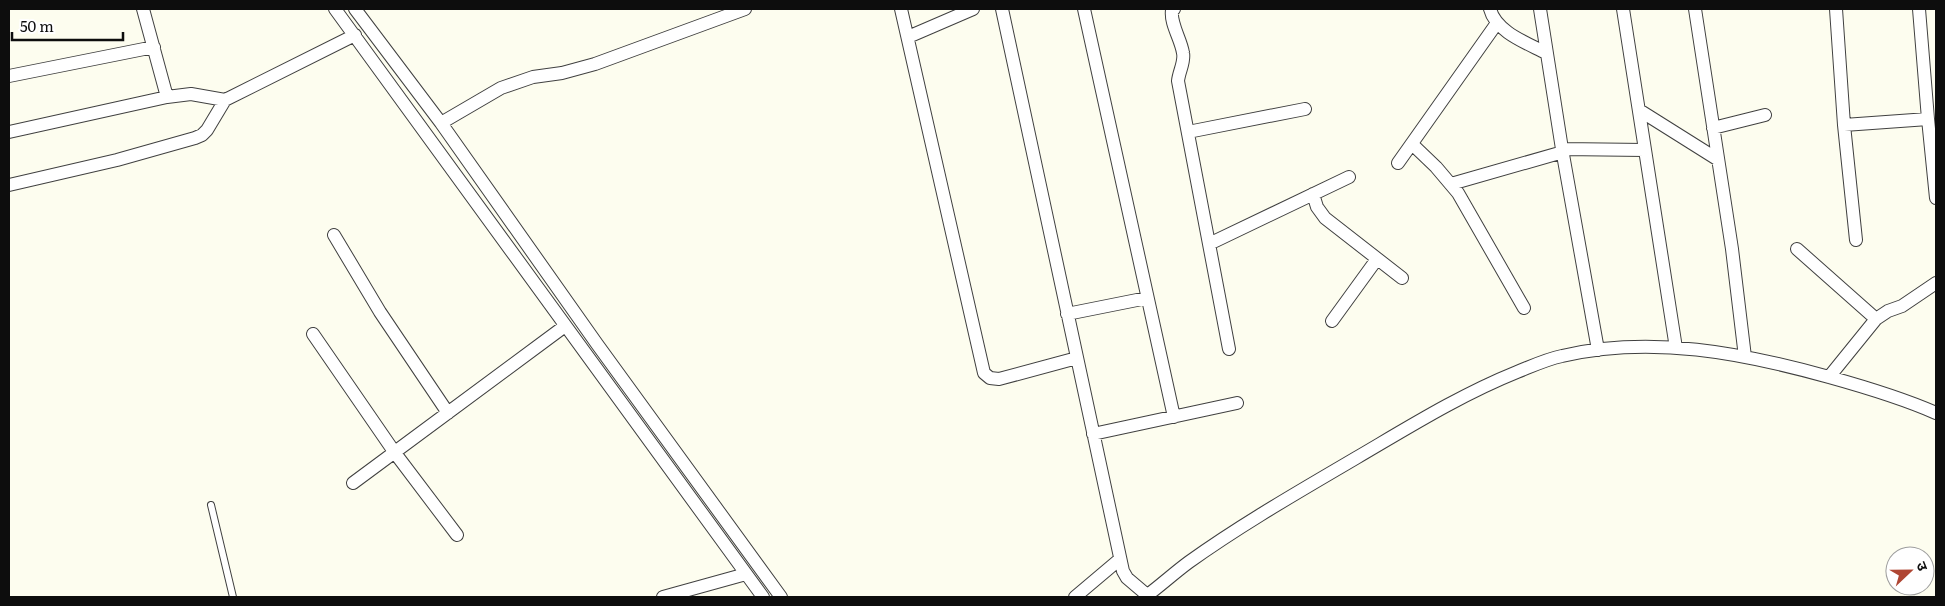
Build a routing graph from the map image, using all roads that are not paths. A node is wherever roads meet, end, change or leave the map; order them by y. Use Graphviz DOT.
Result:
graph roads {
  1 [pos="143,9"];
  2 [pos="336,9"];
  3 [pos="356,9"];
  4 [pos="745,9"];
  5 [pos="901,9"];
  6 [pos="973,9"];
  7 [pos="1002,9"];
  8 [pos="1084,9"];
  9 [pos="1174,9"];
  10 [pos="1490,9"];
  11 [pos="1540,9"];
  12 [pos="1623,9"];
  13 [pos="1695,9"];
  14 [pos="1836,9"];
  15 [pos="1919,9"];
  16 [pos="1497,23"];
  17 [pos="355,35"];
  18 [pos="908,37"];
  19 [pos="154,47"];
  20 [pos="1546,53"];
  21 [pos="9,76"];
  22 [pos="167,97"];
  23 [pos="225,100"];
  24 [pos="1305,109"];
  25 [pos="1639,110"];
  26 [pos="1765,115"];
  27 [pos="1928,119"];
  28 [pos="441,123"];
  29 [pos="1844,125"];
  30 [pos="1713,128"];
  31 [pos="9,132"];
  32 [pos="1188,132"];
  33 [pos="1412,144"];
  34 [pos="1562,150"];
  35 [pos="1645,150"];
  36 [pos="1717,159"];
  37 [pos="1398,162"];
  38 [pos="1350,177"];
  39 [pos="1451,184"];
  40 [pos="9,185"];
  41 [pos="1314,194"];
  42 [pos="1936,198"];
  43 [pos="334,235"];
  44 [pos="1856,240"];
  45 [pos="1209,244"];
  46 [pos="1797,249"];
  47 [pos="1377,258"];
  48 [pos="1402,278"];
  49 [pos="1936,283"];
  50 [pos="1148,298"];
  51 [pos="1524,308"];
  52 [pos="1067,314"];
  53 [pos="1876,319"];
  54 [pos="1332,322"];
  55 [pos="565,326"];
  56 [pos="313,334"];
  57 [pos="1676,348"];
  58 [pos="1229,349"];
  59 [pos="1598,350"];
  60 [pos="1745,357"];
  61 [pos="1077,358"];
  62 [pos="1829,377"];
  63 [pos="1237,403"];
  64 [pos="448,413"];
  65 [pos="1936,413"];
  66 [pos="1174,417"];
  67 [pos="1093,434"];
  68 [pos="394,453"];
  69 [pos="353,483"];
  70 [pos="211,505"];
  71 [pos="457,535"];
  72 [pos="1120,559"];
  73 [pos="746,574"];
  74 [pos="1146,596"];
  75 [pos="232,597"];
  76 [pos="663,597"];
  77 [pos="763,597"];
  78 [pos="781,597"];
  79 [pos="1075,597"];
  1 -- 19 [label="street"];
  2 -- 17 [label="street"];
  3 -- 28 [label="street"];
  4 -- 28 [label="street"];
  5 -- 18 [label="street"];
  6 -- 18 [label="street"];
  7 -- 52 [label="street"];
  8 -- 50 [label="street"];
  9 -- 32 [label="street"];
  10 -- 16 [label="street"];
  11 -- 20 [label="street"];
  12 -- 25 [label="street"];
  13 -- 30 [label="street"];
  14 -- 29 [label="street"];
  15 -- 27 [label="street"];
  16 -- 20 [label="street"];
  16 -- 33 [label="street"];
  17 -- 23 [label="street"];
  17 -- 55 [label="street"];
  18 -- 61 [label="street"];
  19 -- 21 [label="street"];
  19 -- 22 [label="street"];
  20 -- 34 [label="street"];
  22 -- 23 [label="street"];
  22 -- 31 [label="street"];
  23 -- 40 [label="street"];
  24 -- 32 [label="street"];
  25 -- 35 [label="street"];
  25 -- 36 [label="street"];
  26 -- 30 [label="street"];
  27 -- 29 [label="street"];
  27 -- 42 [label="street"];
  28 -- 78 [label="street"];
  29 -- 44 [label="street"];
  30 -- 36 [label="street"];
  32 -- 45 [label="street"];
  33 -- 37 [label="street"];
  33 -- 39 [label="street"];
  34 -- 35 [label="street"];
  34 -- 39 [label="street"];
  34 -- 59 [label="street"];
  35 -- 57 [label="street"];
  36 -- 60 [label="street"];
  38 -- 41 [label="street"];
  39 -- 51 [label="street"];
  41 -- 45 [label="street"];
  41 -- 47 [label="street"];
  43 -- 64 [label="street"];
  45 -- 58 [label="street"];
  46 -- 53 [label="street"];
  47 -- 48 [label="street"];
  47 -- 54 [label="street"];
  49 -- 53 [label="street"];
  50 -- 52 [label="street"];
  50 -- 66 [label="street"];
  52 -- 61 [label="street"];
  53 -- 62 [label="street"];
  55 -- 64 [label="street"];
  55 -- 73 [label="street"];
  56 -- 68 [label="street"];
  57 -- 59 [label="street"];
  57 -- 60 [label="street"];
  59 -- 74 [label="street"];
  60 -- 62 [label="street"];
  61 -- 67 [label="street"];
  62 -- 65 [label="street"];
  63 -- 66 [label="street"];
  64 -- 68 [label="street"];
  66 -- 67 [label="street"];
  67 -- 72 [label="street"];
  68 -- 69 [label="street"];
  68 -- 71 [label="street"];
  70 -- 75 [label="lane"];
  72 -- 74 [label="street"];
  72 -- 79 [label="street"];
  73 -- 76 [label="street"];
  73 -- 77 [label="street"];
}
